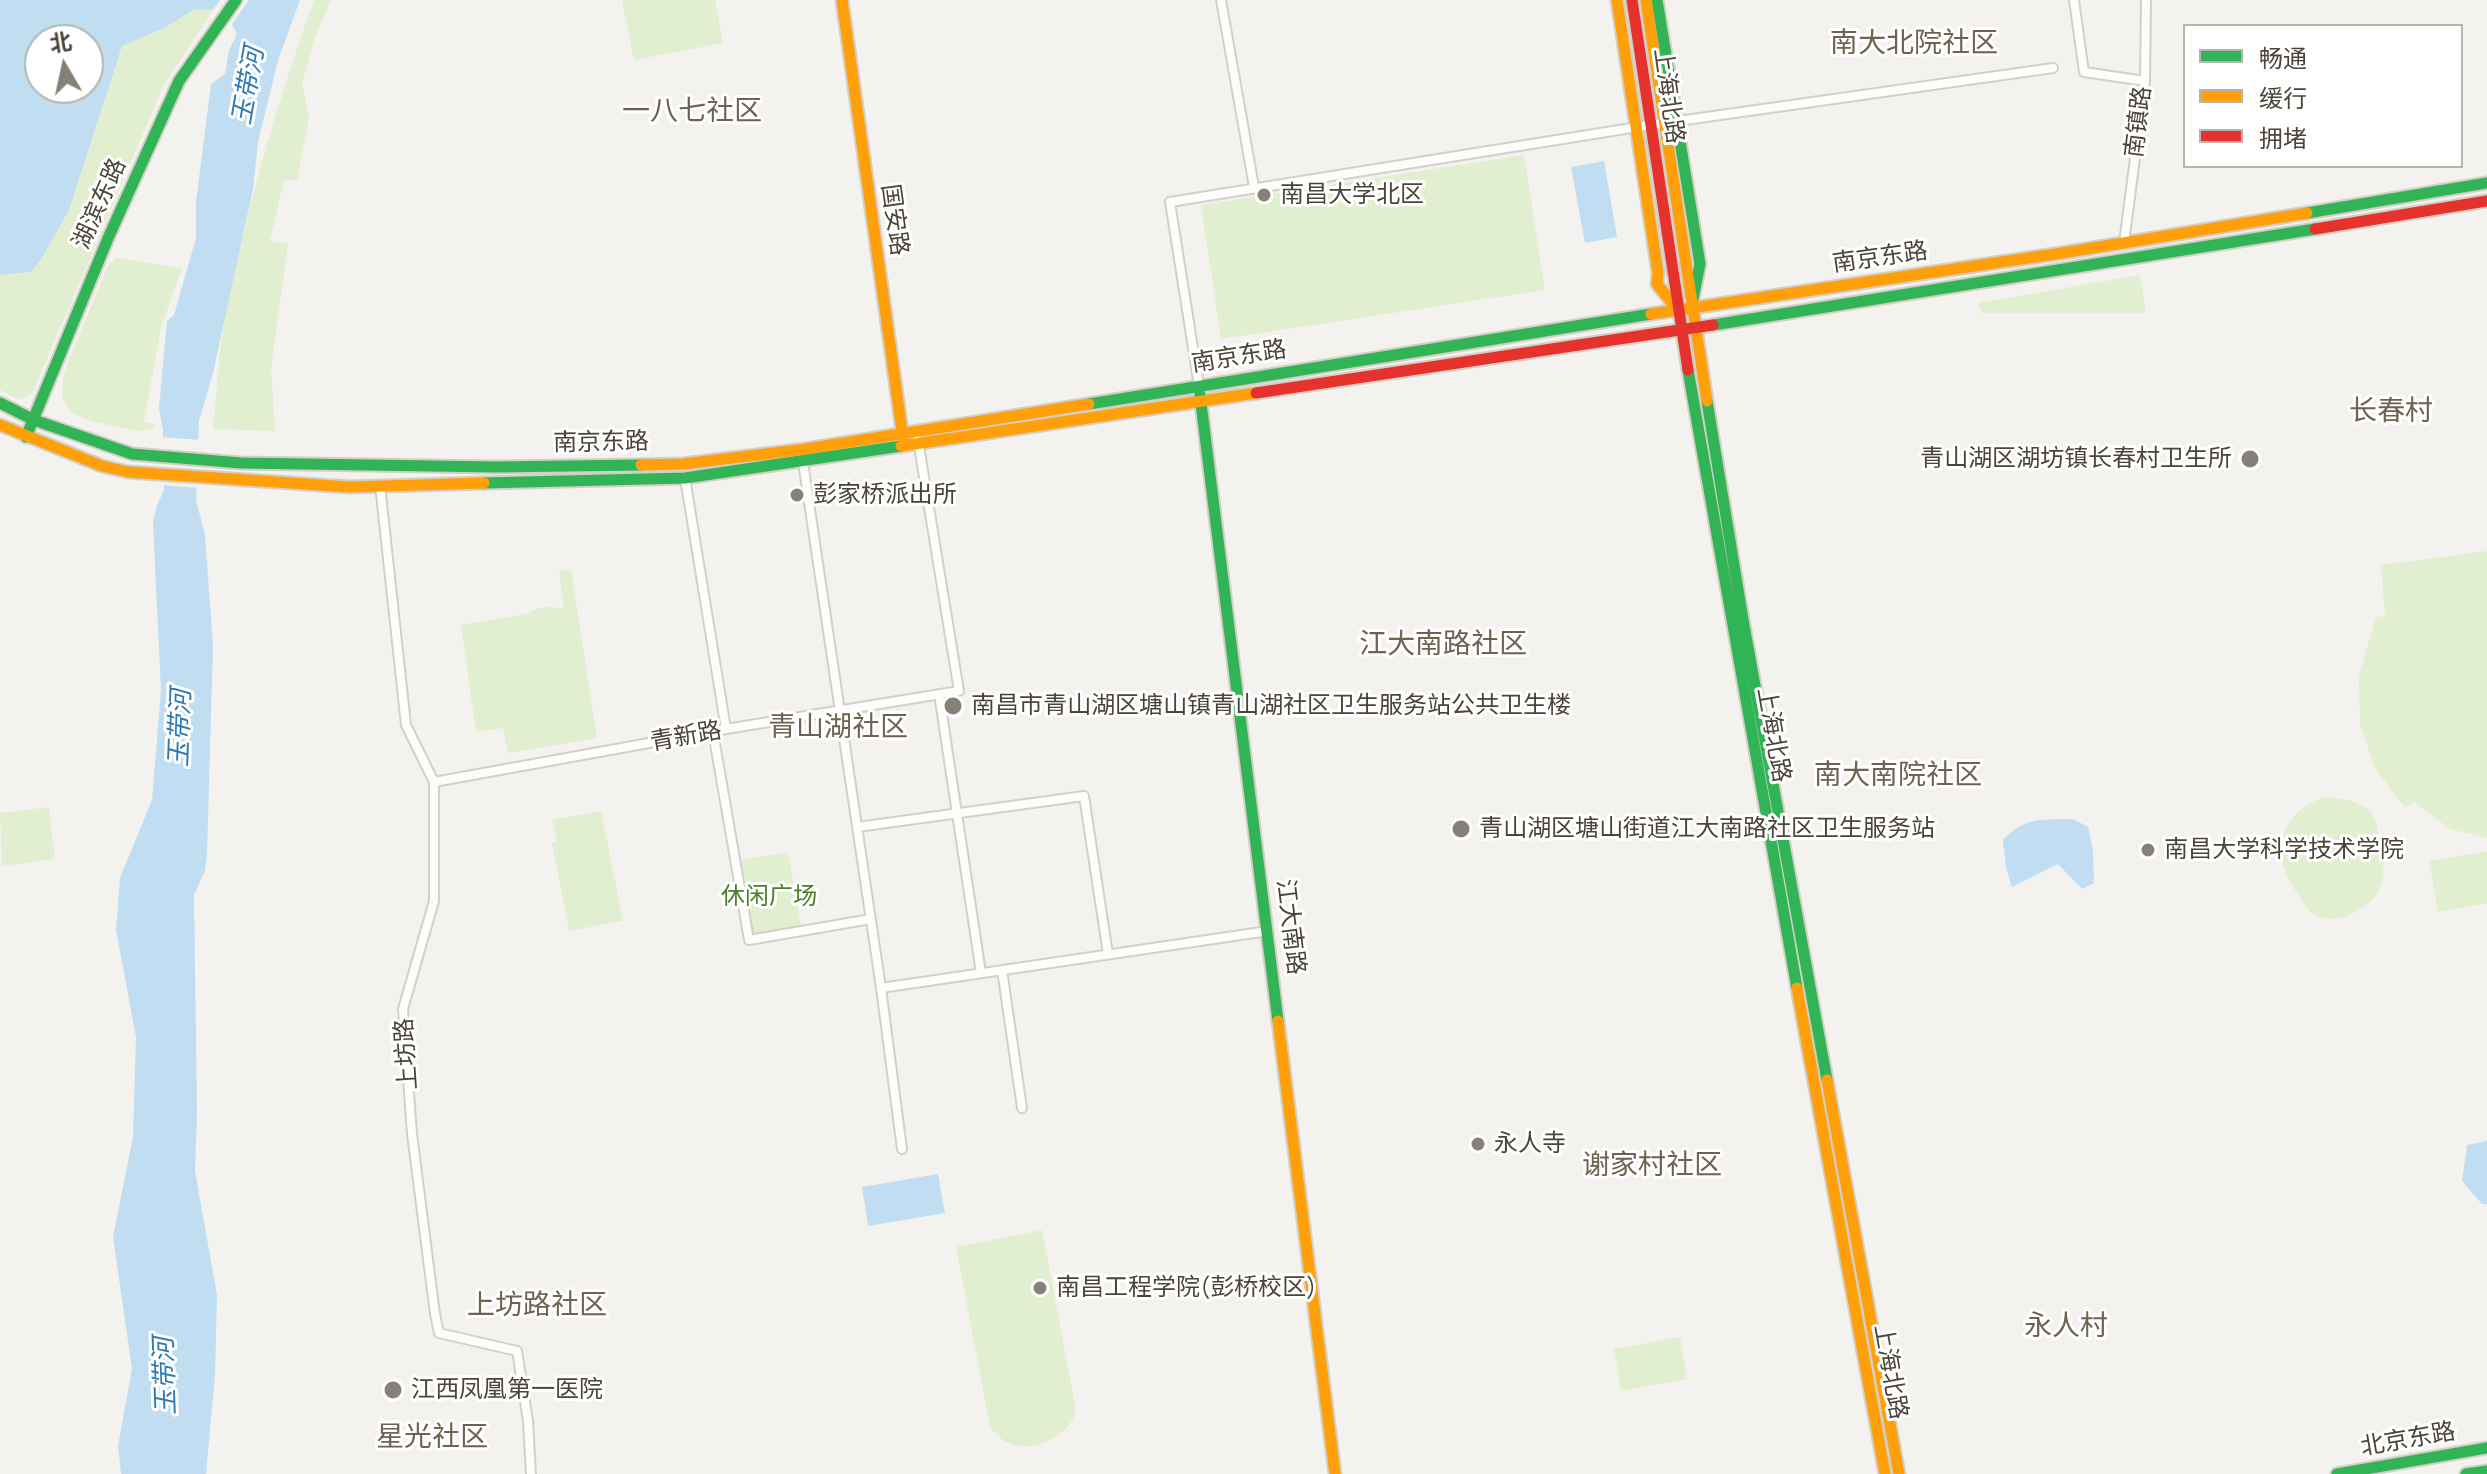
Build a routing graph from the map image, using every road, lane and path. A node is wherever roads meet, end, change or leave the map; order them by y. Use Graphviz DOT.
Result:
graph roads {
  1 [pos="236,0"];
  2 [pos="842,0"];
  3 [pos="1221,0"];
  4 [pos="1617,0"];
  5 [pos="1632,0"];
  6 [pos="1646,0"];
  7 [pos="1657,0"];
  8 [pos="2074,0"];
  9 [pos="2146,0"];
  10 [pos="2053,68"];
  11 [pos="2145,81"];
  12 [pos="1670,122"];
  13 [pos="1650,125"];
  14 [pos="1636,127"];
  15 [pos="2487,183"];
  16 [pos="1254,187"];
  17 [pos="2487,201"];
  18 [pos="2124,243"];
  19 [pos="1692,308"];
  20 [pos="1678,310"];
  21 [pos="1696,328"];
  22 [pos="1681,331"];
  23 [pos="1199,386"];
  24 [pos="1201,402"];
  25 [pos="0,403"];
  26 [pos="34,420"];
  27 [pos="0,425"];
  28 [pos="916,430"];
  29 [pos="902,433"];
  30 [pos="26,437"];
  31 [pos="919,444"];
  32 [pos="904,446"];
  33 [pos="803,462"];
  34 [pos="685,478"];
  35 [pos="380,485"];
  36 [pos="939,694"];
  37 [pos="840,711"];
  38 [pos="726,729"];
  39 [pos="713,732"];
  40 [pos="434,782"];
  41 [pos="957,812"];
  42 [pos="857,827"];
  43 [pos="871,919"];
  44 [pos="1268,931"];
  45 [pos="1108,954"];
  46 [pos="1002,970"];
  47 [pos="981,973"];
  48 [pos="881,988"];
  49 [pos="1022,1108"];
  50 [pos="902,1149"];
  51 [pos="2487,1448"];
  52 [pos="2487,1471"];
  53 [pos="531,1474"];
  54 [pos="1335,1474"];
  55 [pos="1885,1474"];
  56 [pos="1899,1474"];
  57 [pos="2337,1474"];
  58 [pos="2466,1474"];
  1 -- 26 [label="main road, 湖滨东路"];
  2 -- 29 [label="main road, 国安路"];
  3 -- 16 [label="street"];
  4 -- 14 [label="main road"];
  5 -- 13 [label="main road, 上海北路"];
  6 -- 12 [label="main road, 上海北路"];
  7 -- 12 [label="main road"];
  8 -- 11 [label="street"];
  9 -- 11 [label="street, 南镇路"];
  10 -- 12 [label="street"];
  11 -- 18 [label="street, 南镇路"];
  12 -- 13 [label="street"];
  12 -- 19 [label="main road, 上海北路"];
  13 -- 14 [label="street"];
  13 -- 20 [label="main road, 上海北路"];
  14 -- 16 [label="street"];
  14 -- 20 [label="main road"];
  15 -- 18 [label="main road, 南京东路"];
  16 -- 23 [label="street"];
  17 -- 21 [label="main road, 南京东路"];
  18 -- 19 [label="main road, 南京东路"];
  19 -- 20 [label="main road, 南京东路"];
  19 -- 21 [label="main road, 上海北路"];
  20 -- 22 [label="main road, 上海北路"];
  20 -- 23 [label="main road, 南京东路"];
  21 -- 22 [label="main road, 南京东路"];
  21 -- 56 [label="main road, 上海北路"];
  22 -- 24 [label="main road, 南京东路"];
  22 -- 55 [label="main road, 上海北路"];
  23 -- 24 [label="main road, 江大南路"];
  23 -- 28 [label="main road, 南京东路"];
  24 -- 31 [label="main road, 南京东路"];
  24 -- 44 [label="main road, 江大南路"];
  25 -- 26 [label="main road, 南京东路"];
  26 -- 29 [label="main road, 南京东路"];
  26 -- 30 [label="main road, 湖滨东路"];
  27 -- 30 [label="main road, 南京东路"];
  28 -- 29 [label="main road, 南京东路"];
  28 -- 31 [label="street"];
  29 -- 32 [label="main road, 国安路"];
  30 -- 35 [label="main road, 南京东路"];
  31 -- 32 [label="main road, 南京东路"];
  31 -- 36 [label="street"];
  32 -- 33 [label="main road, 南京东路"];
  33 -- 34 [label="main road, 南京东路"];
  33 -- 37 [label="street"];
  34 -- 35 [label="main road, 南京东路"];
  34 -- 38 [label="street"];
  35 -- 40 [label="street, 上坊路"];
  36 -- 37 [label="street, 青新路"];
  36 -- 41 [label="street"];
  37 -- 38 [label="street, 青新路"];
  37 -- 42 [label="street"];
  38 -- 39 [label="street, 青新路"];
  39 -- 40 [label="street, 青新路"];
  39 -- 43 [label="street"];
  40 -- 53 [label="street, 上坊路"];
  41 -- 42 [label="street"];
  41 -- 45 [label="street"];
  41 -- 47 [label="street"];
  42 -- 43 [label="street"];
  43 -- 48 [label="street"];
  44 -- 45 [label="street"];
  44 -- 54 [label="main road, 江大南路"];
  45 -- 46 [label="street"];
  46 -- 47 [label="street"];
  46 -- 49 [label="street"];
  47 -- 48 [label="street"];
  48 -- 50 [label="street"];
  51 -- 57 [label="main road, 北京东路"];
  52 -- 58 [label="main road, 北京东路"];
}
